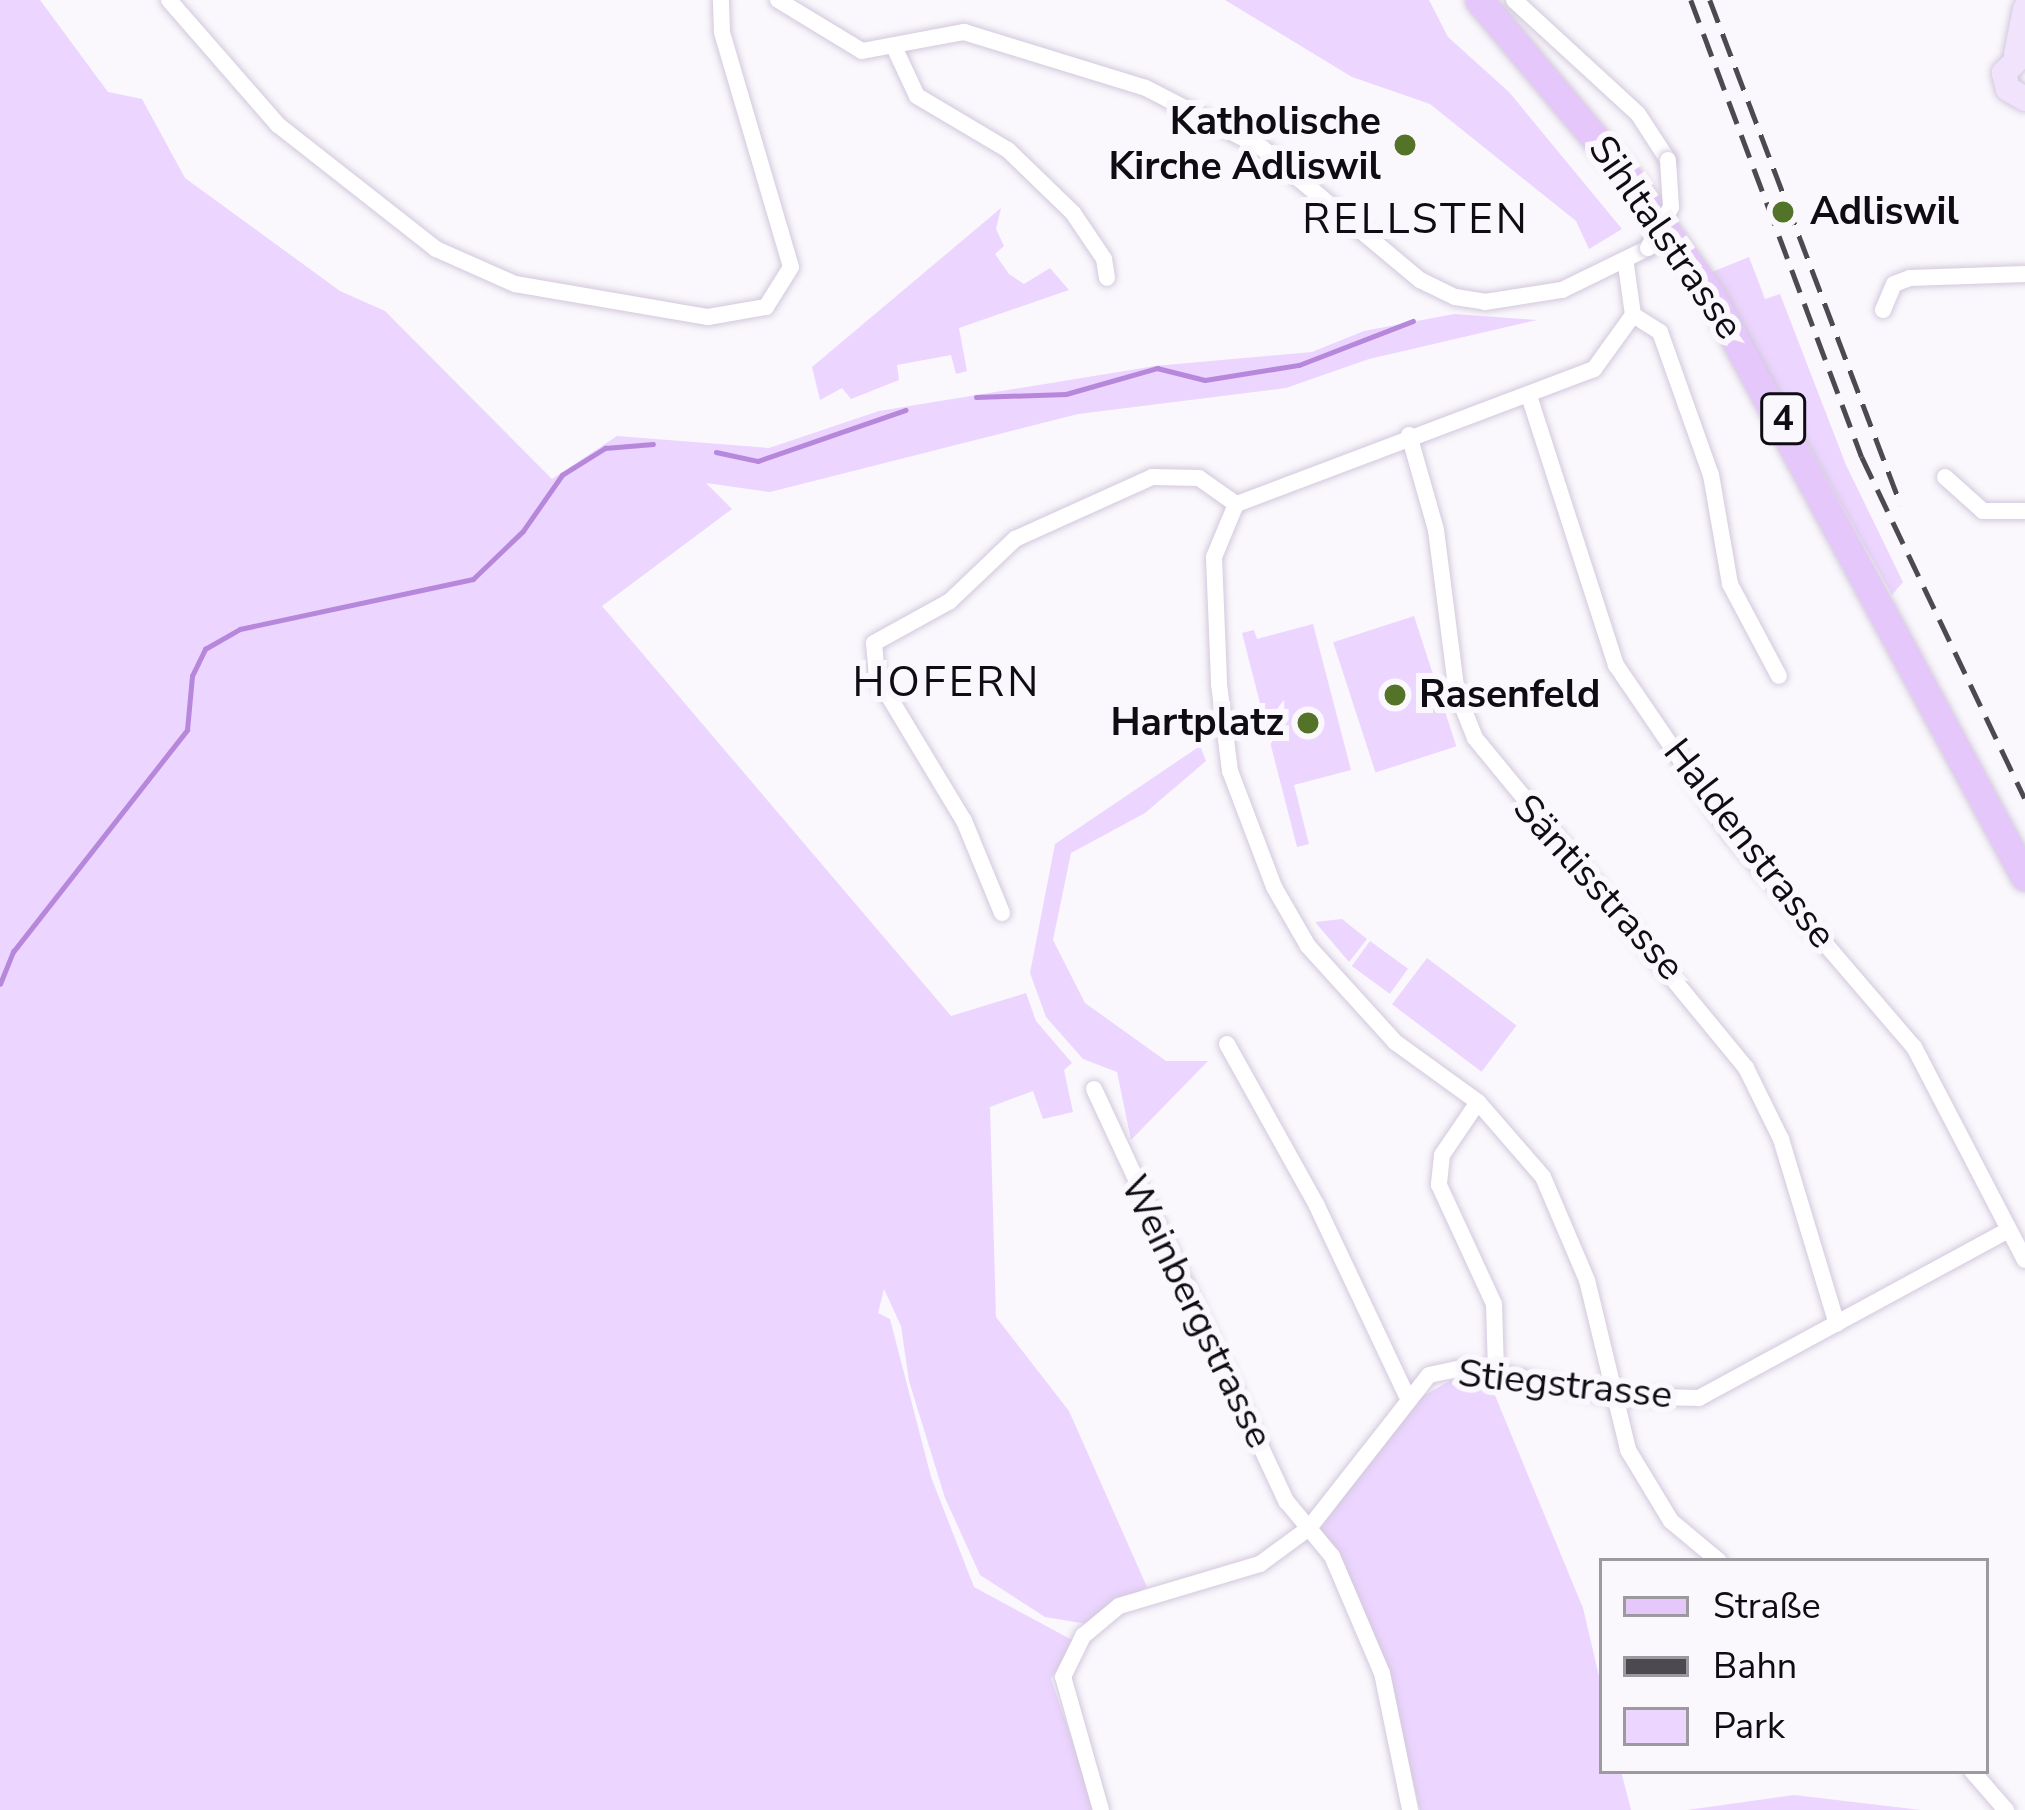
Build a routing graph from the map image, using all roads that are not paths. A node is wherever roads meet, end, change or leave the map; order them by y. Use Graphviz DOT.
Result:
graph roads {
  1 [pos="169,0"];
  2 [pos="721,0"];
  3 [pos="778,0"];
  4 [pos="1479,0"];
  5 [pos="1514,0"];
  6 [pos="2025,9"];
  7 [pos="895,49"];
  8 [pos="2020,53"];
  9 [pos="2024,101"];
  10 [pos="1626,266"];
  11 [pos="2025,274"];
  12 [pos="1107,278"];
  13 [pos="1882,310"];
  14 [pos="1633,315"];
  15 [pos="1530,399"];
  16 [pos="1408,435"];
  17 [pos="1945,477"];
  18 [pos="1236,505"];
  19 [pos="2025,511"];
  20 [pos="1778,676"];
  21 [pos="2025,877"];
  22 [pos="1002,913"];
  23 [pos="1227,1043"];
  24 [pos="1094,1089"];
  25 [pos="1478,1102"];
  26 [pos="2006,1231"];
  27 [pos="2025,1261"];
  28 [pos="1837,1324"];
  29 [pos="1496,1372"];
  30 [pos="1406,1394"];
  31 [pos="1612,1396"];
  32 [pos="1309,1528"];
  33 [pos="1715,1558"];
  34 [pos="1975,1774"];
  35 [pos="1101,1810"];
  36 [pos="1411,1810"];
  37 [pos="2006,1810"];
  1 -- 2 [label="street"];
  3 -- 7 [label="street"];
  4 -- 21 [label="main road, Sihltalstrasse / 4"];
  5 -- 10 [label="street, bridge"];
  6 -- 8 [label="main road"];
  7 -- 10 [label="street"];
  7 -- 12 [label="street"];
  8 -- 9 [label="main road"];
  10 -- 14 [label="street"];
  11 -- 13 [label="street"];
  14 -- 15 [label="street"];
  14 -- 20 [label="street"];
  15 -- 16 [label="street"];
  15 -- 26 [label="street, Haldenstrasse"];
  16 -- 18 [label="street"];
  16 -- 28 [label="street, Säntisstrasse"];
  17 -- 19 [label="street"];
  18 -- 22 [label="street"];
  18 -- 25 [label="street"];
  23 -- 30 [label="street"];
  24 -- 32 [label="street, Weinbergstrasse"];
  25 -- 29 [label="street"];
  25 -- 31 [label="street"];
  26 -- 27 [label="street, Haldenstrasse"];
  26 -- 28 [label="street, Stiegstrasse"];
  28 -- 31 [label="street, Stiegstrasse"];
  29 -- 30 [label="street, Stiegstrasse"];
  29 -- 31 [label="street, Stiegstrasse"];
  30 -- 32 [label="street, Stiegstrasse"];
  31 -- 33 [label="street"];
  32 -- 35 [label="street, Stiegstrasse"];
  32 -- 36 [label="street, Weinbergstrasse"];
  34 -- 37 [label="street"];
}
